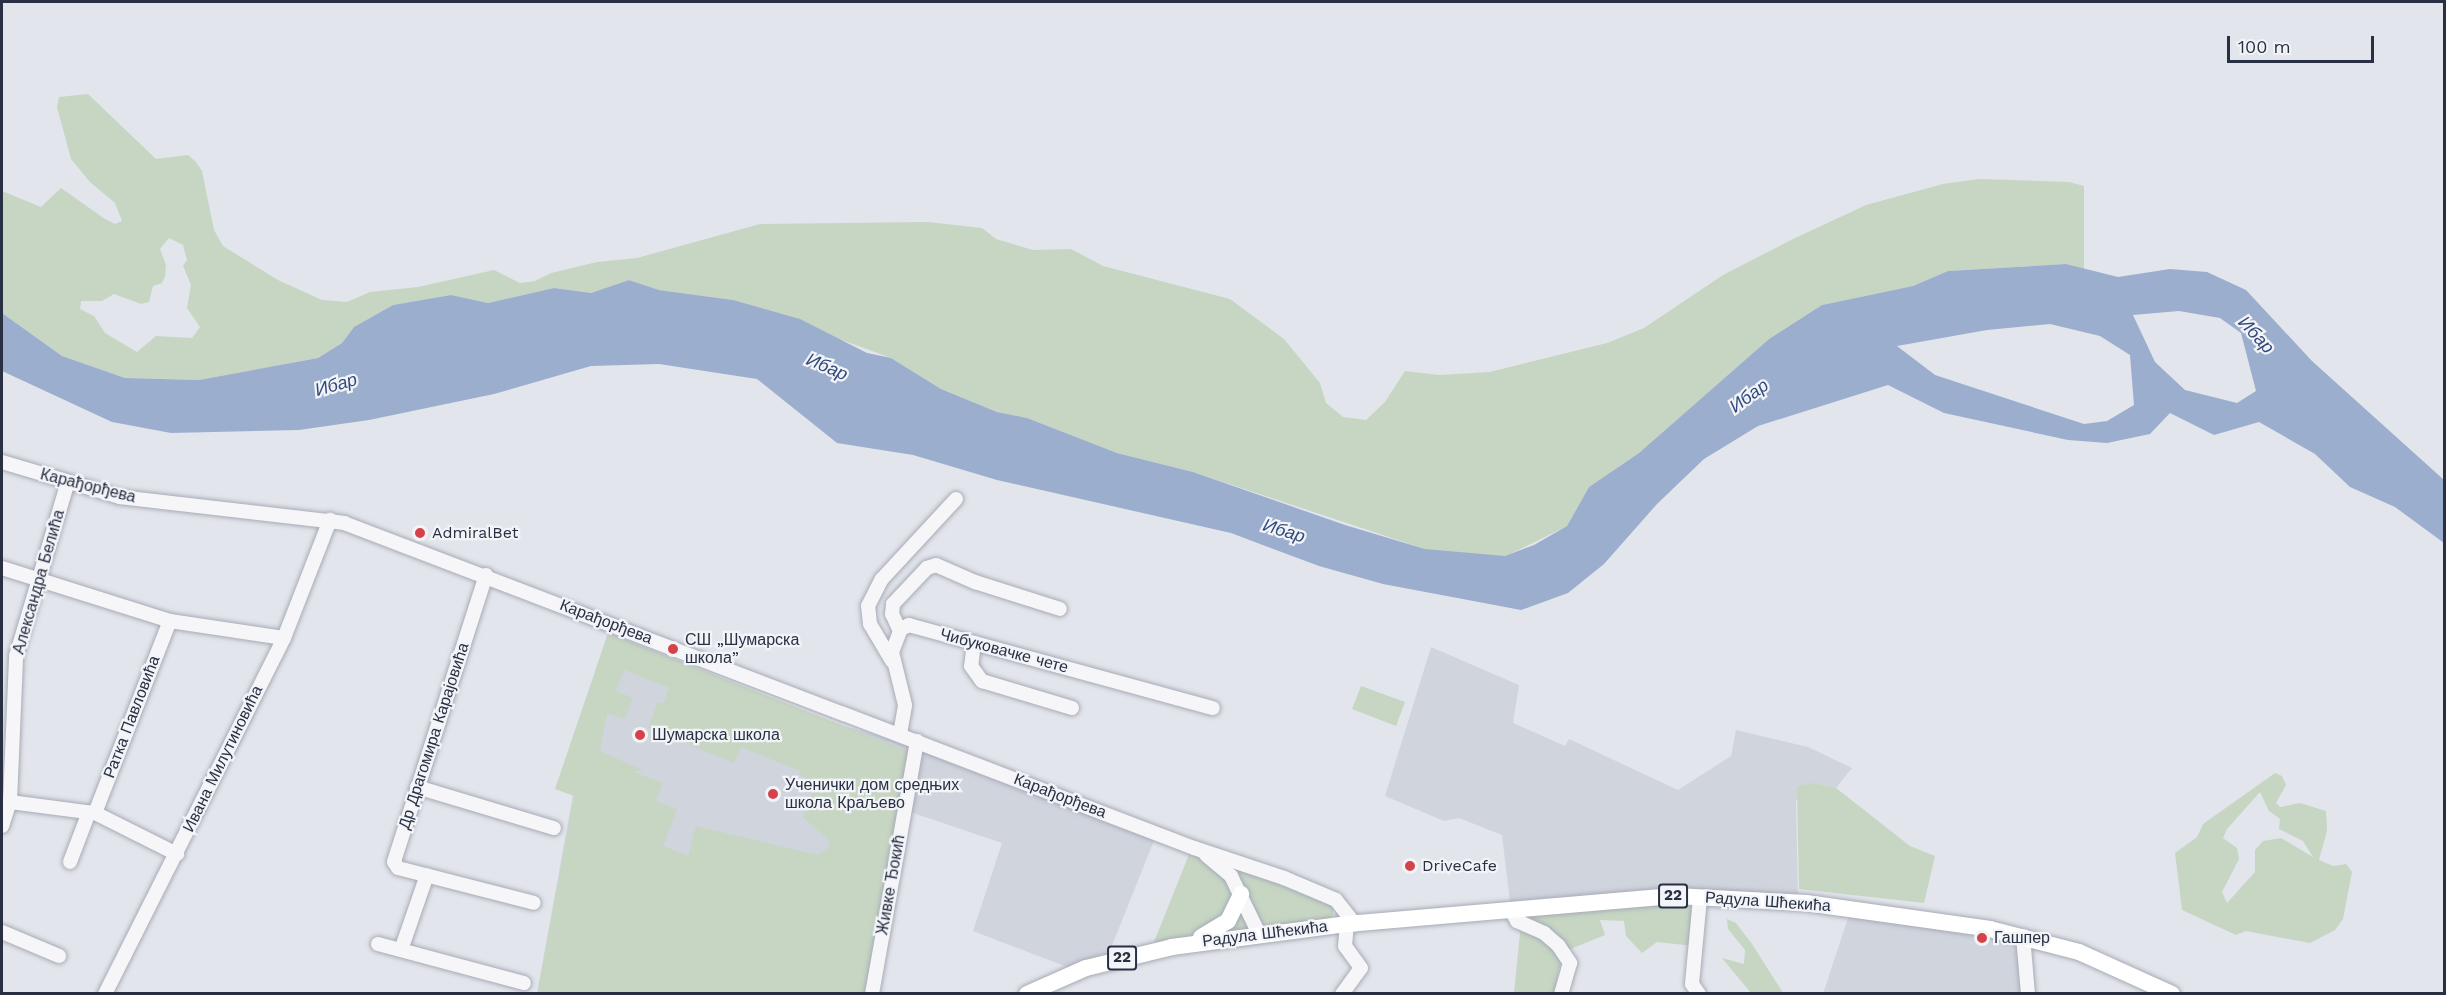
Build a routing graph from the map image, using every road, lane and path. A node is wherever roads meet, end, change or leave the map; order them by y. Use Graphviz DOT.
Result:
graph roads {
  1 [pos="2,462"];
  2 [pos="68,482"];
  3 [pos="956,499"];
  4 [pos="330,520"];
  5 [pos="2,568"];
  6 [pos="486,575"];
  7 [pos="39,580"];
  8 [pos="1060,609"];
  9 [pos="170,621"];
  10 [pos="900,631"];
  11 [pos="284,638"];
  12 [pos="974,643"];
  13 [pos="2,651"];
  14 [pos="16,656"];
  15 [pos="892,661"];
  16 [pos="1072,708"];
  17 [pos="1213,708"];
  18 [pos="900,734"];
  19 [pos="917,741"];
  20 [pos="417,787"];
  21 [pos="10,802"];
  22 [pos="92,813"];
  23 [pos="2,825"];
  24 [pos="554,828"];
  25 [pos="1194,848"];
  26 [pos="177,854"];
  27 [pos="70,862"];
  28 [pos="427,875"];
  29 [pos="1241,894"];
  30 [pos="1700,897"];
  31 [pos="534,903"];
  32 [pos="1510,910"];
  33 [pos="1350,920"];
  34 [pos="2,932"];
  35 [pos="1259,934"];
  36 [pos="2023,936"];
  37 [pos="378,944"];
  38 [pos="1172,947"];
  39 [pos="401,950"];
  40 [pos="59,956"];
  41 [pos="524,983"];
  42 [pos="105,993"];
  43 [pos="872,993"];
  44 [pos="1031,993"];
  45 [pos="1342,993"];
  46 [pos="1561,993"];
  47 [pos="1699,993"];
  48 [pos="2028,993"];
  49 [pos="2172,993"];
  1 -- 2 [label="street, Карађорђева"];
  2 -- 4 [label="street, Карађорђева"];
  2 -- 7 [label="street, Александра Белића"];
  3 -- 15 [label="street"];
  4 -- 6 [label="street, Карађорђева"];
  4 -- 11 [label="street, Ивана Милутиновића"];
  5 -- 7 [label="street"];
  6 -- 18 [label="street, Карађорђева"];
  6 -- 20 [label="street, Др Драгомира Карајовића"];
  7 -- 9 [label="street"];
  7 -- 14 [label="street, Александра Белића"];
  8 -- 10 [label="street"];
  9 -- 11 [label="street"];
  9 -- 22 [label="street, Ратка Павловића"];
  10 -- 12 [label="street, Чибуковачке чете"];
  10 -- 15 [label="street"];
  11 -- 26 [label="street, Ивана Милутиновића"];
  12 -- 16 [label="street"];
  12 -- 17 [label="street, Чибуковачке чете"];
  13 -- 14 [label="street"];
  14 -- 21 [label="street, Александра Белића"];
  15 -- 18 [label="street"];
  18 -- 19 [label="street, Карађорђева"];
  19 -- 25 [label="street, Карађорђева"];
  19 -- 43 [label="street, Живке Ђокић"];
  20 -- 24 [label="street"];
  20 -- 28 [label="street, Др Драгомира Карајовића"];
  21 -- 22 [label="street"];
  21 -- 23 [label="street, Александра Белића"];
  22 -- 26 [label="street"];
  22 -- 27 [label="street, Ратка Павловића"];
  25 -- 29 [label="street, Карађорђева"];
  25 -- 33 [label="street, Карађорђева"];
  26 -- 42 [label="street, Ивана Милутиновића"];
  28 -- 31 [label="street, Др Драгомира Карајовића"];
  28 -- 39 [label="street"];
  29 -- 35 [label="street, Карађорђева"];
  29 -- 38 [label="main road"];
  30 -- 32 [label="main road, Радула Шћекића / 22"];
  30 -- 36 [label="main road, Радула Шћекића / 22"];
  30 -- 47 [label="street"];
  32 -- 33 [label="main road, Радула Шћекића / 22"];
  32 -- 46 [label="street"];
  33 -- 35 [label="main road, Радула Шћекића / 22"];
  33 -- 45 [label="street"];
  34 -- 40 [label="street"];
  35 -- 38 [label="main road, Радула Шћекића / 22"];
  36 -- 48 [label="street"];
  36 -- 49 [label="main road, 22"];
  37 -- 39 [label="street"];
  38 -- 44 [label="main road, Радула Шћекића / 22"];
  39 -- 41 [label="street"];
}
